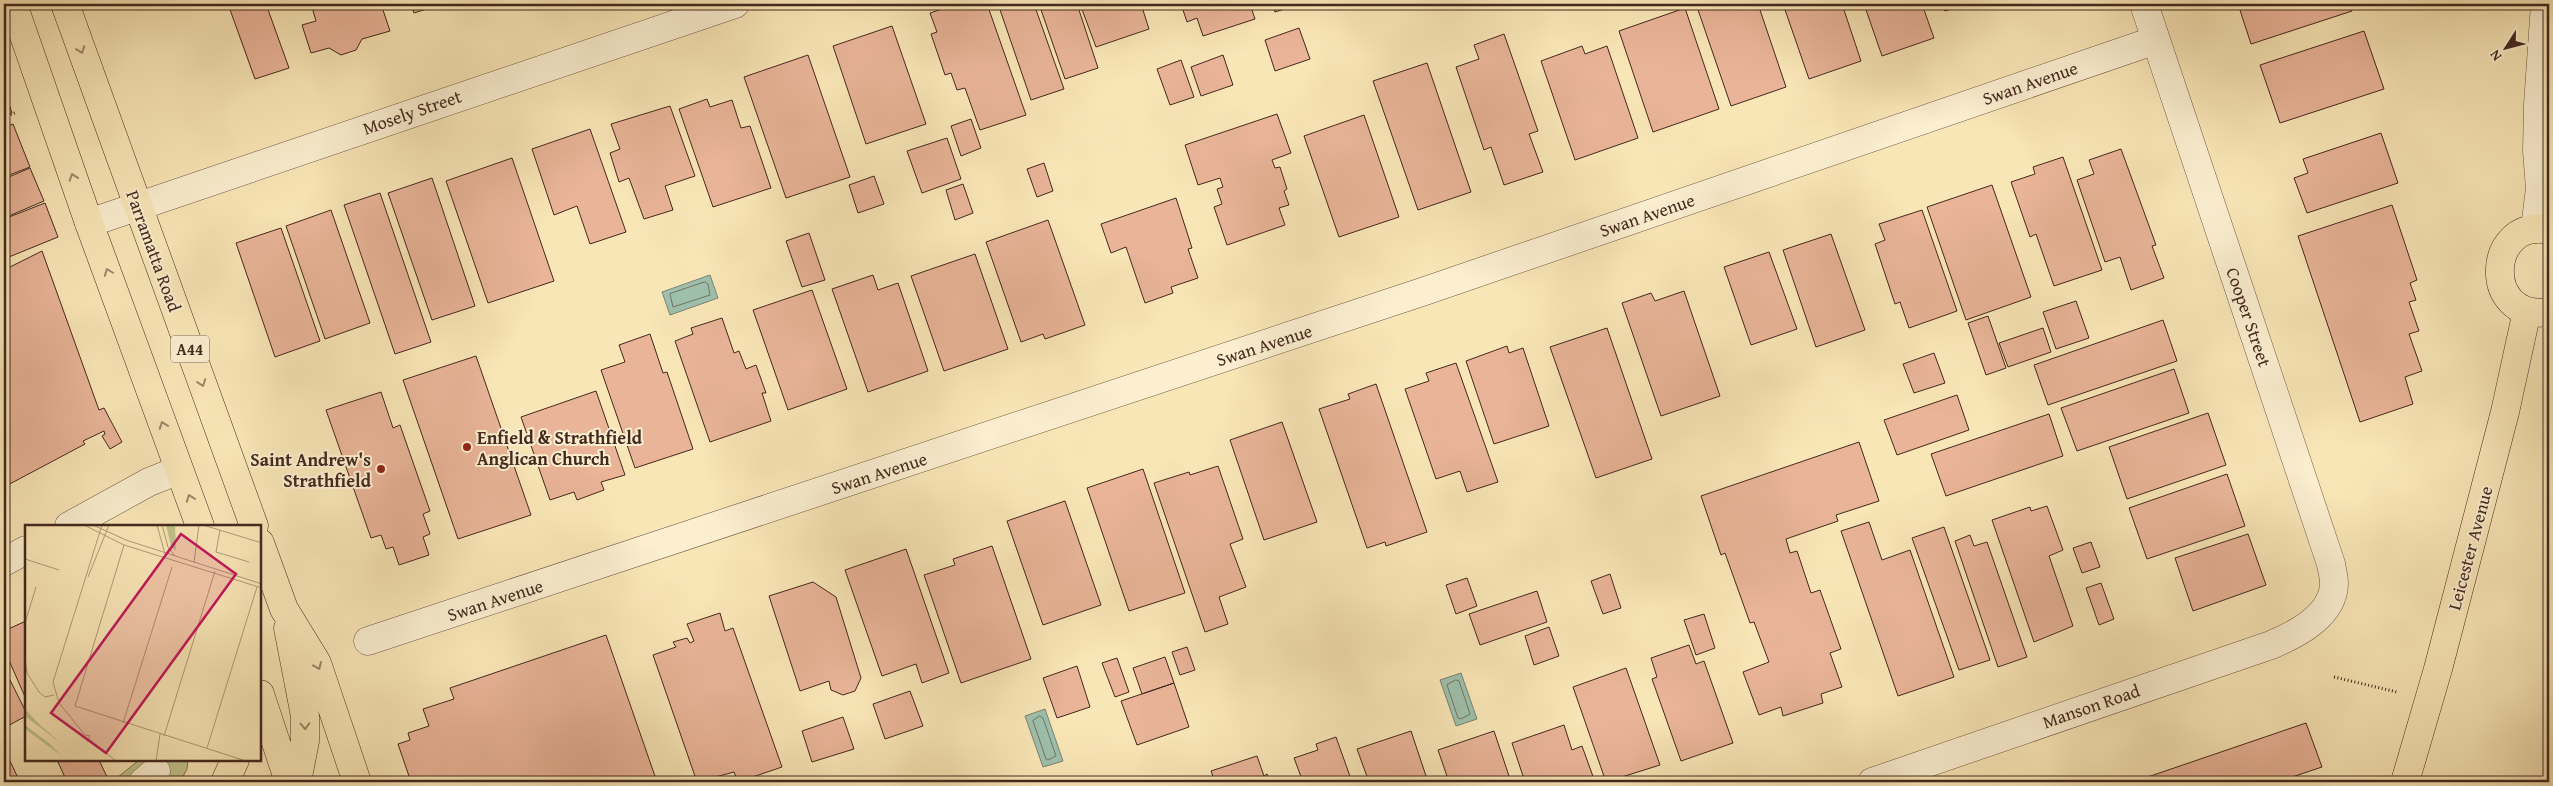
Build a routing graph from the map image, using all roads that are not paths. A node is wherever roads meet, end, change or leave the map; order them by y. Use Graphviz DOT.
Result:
graph roads {
  1 [pos="13,4"];
  2 [pos="65,4"];
  3 [pos="734,4"];
  4 [pos="2144,4"];
  5 [pos="2545,4"];
  6 [pos="2156,40"];
  7 [pos="138,206"];
  8 [pos="89,222"];
  9 [pos="2542,229"];
  10 [pos="2538,312"];
  11 [pos="179,470"];
  12 [pos="71,525"];
  13 [pos="200,525"];
  14 [pos="254,525"];
  15 [pos="261,546"];
  16 [pos="25,551"];
  17 [pos="4,562"];
  18 [pos="284,610"];
  19 [pos="2307,626"];
  20 [pos="368,641"];
  21 [pos="261,697"];
  22 [pos="235,761"];
  23 [pos="225,782"];
  24 [pos="289,782"];
  25 [pos="297,782"];
  26 [pos="357,782"];
  27 [pos="1872,782"];
  28 [pos="2405,782"];
  8 -- 1 [label="main road, one-way"];
  2 -- 7 [label="main road, Parramatta Road / A44, one-way"];
  3 -- 7 [label="street, Mosely Street"];
  4 -- 6 [label="street, Cooper Street"];
  5 -- 9 [label="street"];
  6 -- 19 [label="street, Cooper Street"];
  6 -- 20 [label="street, Swan Avenue"];
  7 -- 8 [label="street, Mosely Street"];
  7 -- 14 [label="main road, Parramatta Road / A44, one-way"];
  11 -- 8 [label="main road, one-way"];
  9 -- 10 [label="main road"];
  10 -- 28 [label="main road, Leicester Avenue"];
  11 -- 12 [label="street"];
  13 -- 11 [label="main road, one-way"];
  15 -- 18 [label="main road"];
  16 -- 17 [label="street"];
  18 -- 25 [label="main road, one-way"];
  18 -- 26 [label="main road, one-way"];
  19 -- 27 [label="street, Manson Road"];
  21 -- 24 [label="main road"];
  22 -- 23 [label="main road"];
}
